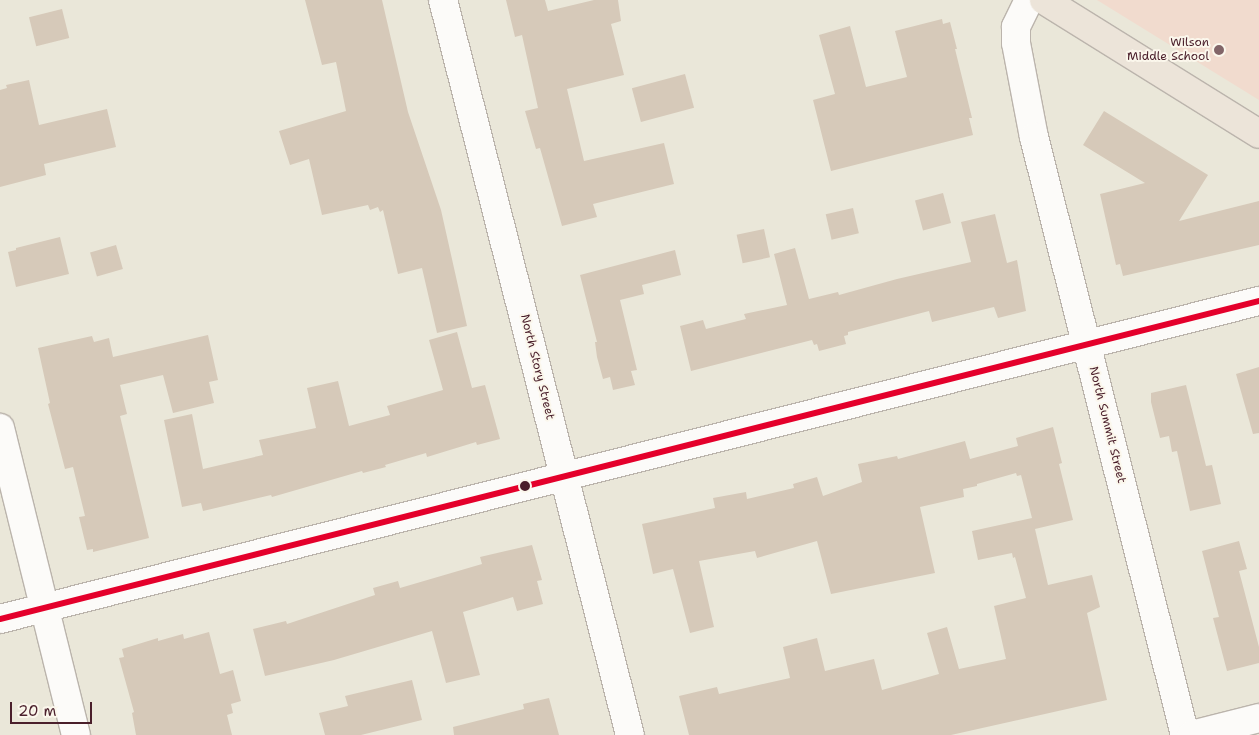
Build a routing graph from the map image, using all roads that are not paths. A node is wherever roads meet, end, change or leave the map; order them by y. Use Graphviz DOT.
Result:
graph roads {
  1 [pos="443,0"];
  2 [pos="1029,0"];
  3 [pos="1044,0"];
  4 [pos="1259,134"];
  5 [pos="1259,301"];
  6 [pos="1087,345"];
  7 [pos="0,428"];
  8 [pos="564,476"];
  9 [pos="44,608"];
  10 [pos="0,619"];
  11 [pos="1259,718"];
  12 [pos="76,735"];
  13 [pos="630,735"];
  14 [pos="1185,735"];
  15 [pos="1192,735"];
  1 -- 8 [label="street, North Story Street"];
  2 -- 6 [label="street, North Summit Street"];
  3 -- 4 [label="main road"];
  5 -- 6 [label="street"];
  6 -- 8 [label="street"];
  6 -- 14 [label="street, North Summit Street"];
  7 -- 9 [label="street"];
  8 -- 9 [label="street"];
  8 -- 13 [label="street, North Story Street"];
  9 -- 10 [label="street"];
  9 -- 12 [label="street"];
  11 -- 15 [label="street"];
}
